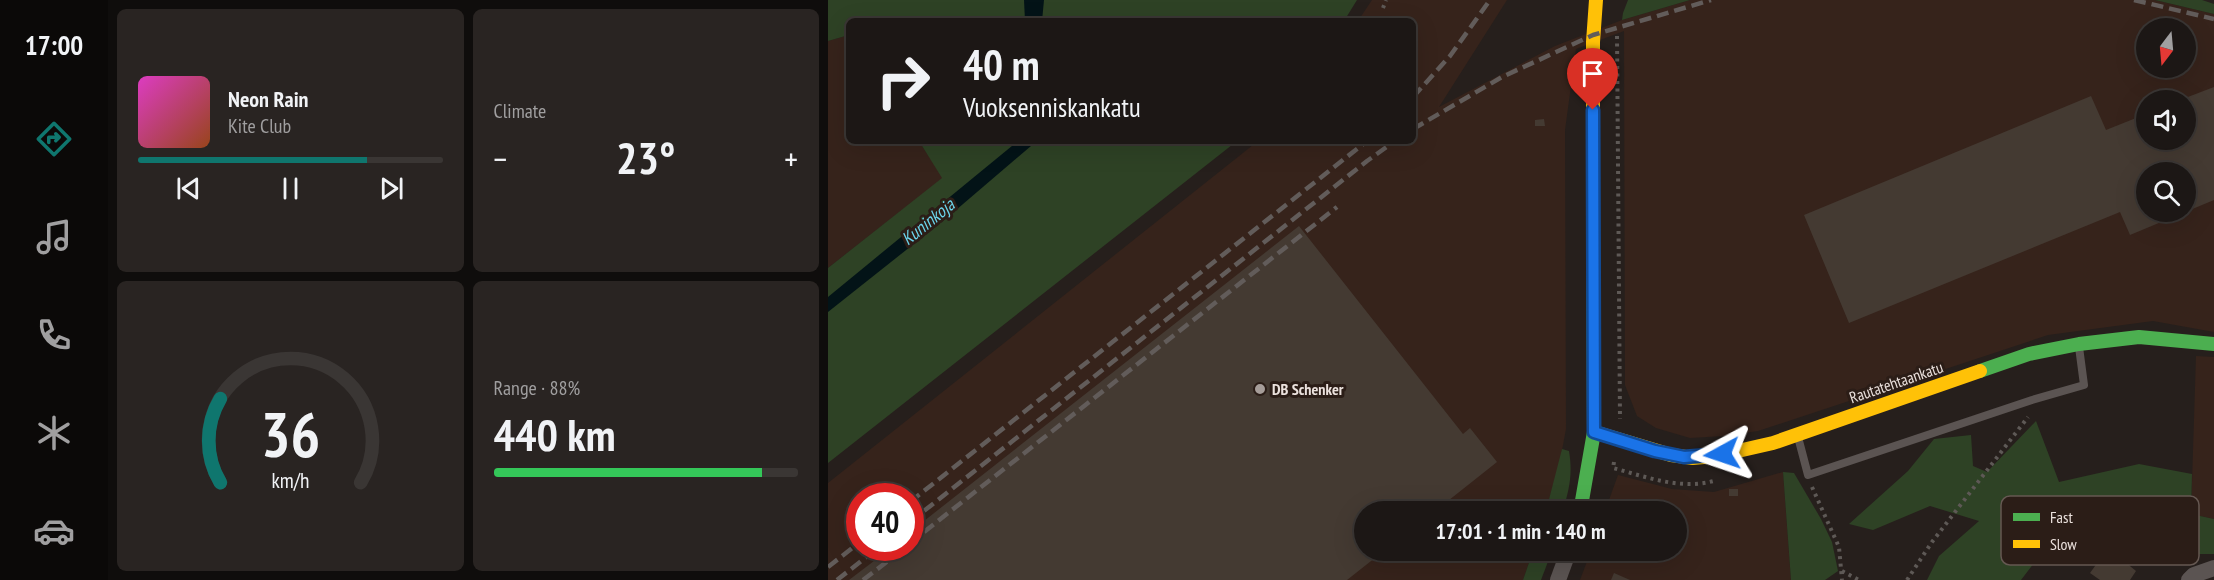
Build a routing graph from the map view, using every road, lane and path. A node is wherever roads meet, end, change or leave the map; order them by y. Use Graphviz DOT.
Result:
graph roads {
  1 [pos="1386,0"];
  2 [pos="1596,0"];
  3 [pos="1383,8"];
  4 [pos="1618,28"];
  5 [pos="2079,344"];
  6 [pos="2214,344"];
  7 [pos="2032,400"];
  8 [pos="1620,407"];
  9 [pos="1594,432"];
  10 [pos="1797,434"];
  11 [pos="1808,475"];
  12 [pos="1582,501"];
  13 [pos="1565,561"];
  14 [pos="2214,568"];
  15 [pos="1842,572"];
  16 [pos="1558,580"];
  17 [pos="1842,580"];
  18 [pos="1859,580"];
  19 [pos="1907,580"];
  20 [pos="2188,580"];
  1 -- 3 [label="path"];
  2 -- 9 [label="street"];
  4 -- 8 [label="path"];
  5 -- 6 [label="street, Rautatehtaankatu"];
  5 -- 7 [label="lane"];
  5 -- 10 [label="street, Rautatehtaankatu"];
  7 -- 11 [label="lane"];
  7 -- 19 [label="path"];
  9 -- 10 [label="street, Rautatehtaankatu"];
  9 -- 12 [label="street"];
  10 -- 11 [label="lane"];
  11 -- 15 [label="path"];
  13 -- 16 [label="street"];
  14 -- 20 [label="street"];
  15 -- 17 [label="path"];
  15 -- 18 [label="path"];
}
